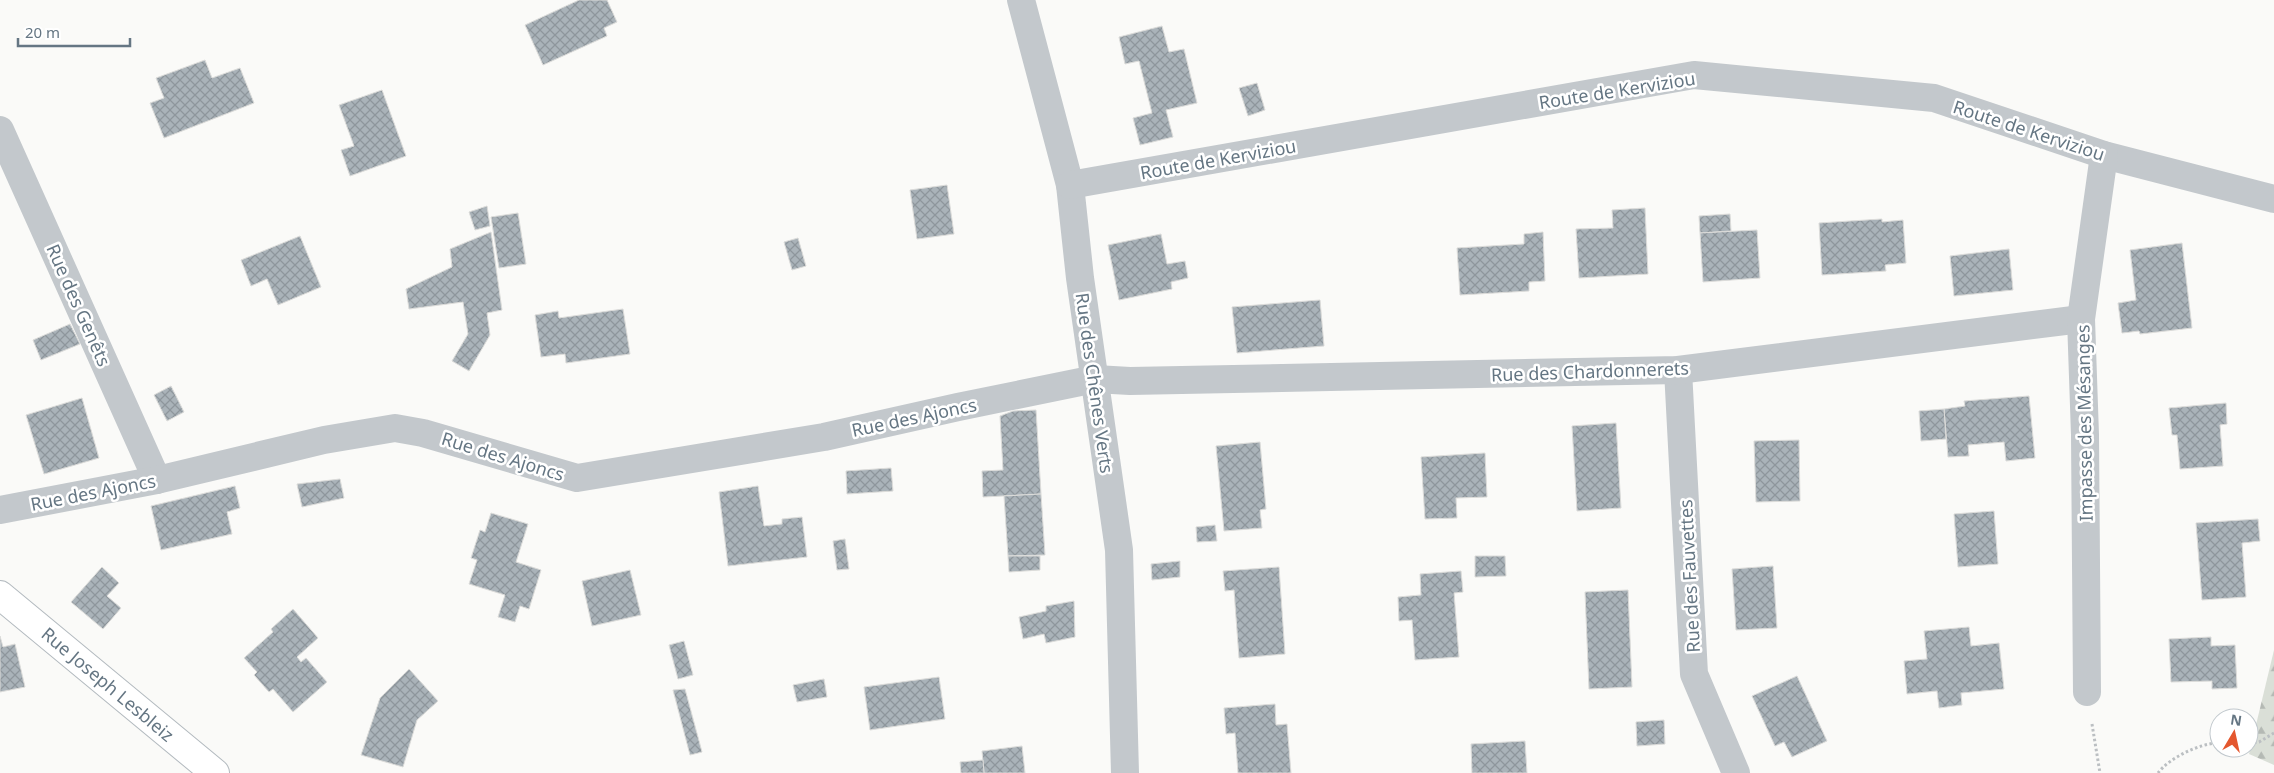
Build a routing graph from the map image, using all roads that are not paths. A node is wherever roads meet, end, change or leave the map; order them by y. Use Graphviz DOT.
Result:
graph roads {
  1 [pos="1022,0"];
  2 [pos="0,130"];
  3 [pos="2104,155"];
  4 [pos="1070,185"];
  5 [pos="2274,199"];
  6 [pos="2081,319"];
  7 [pos="1678,370"];
  8 [pos="1095,379"];
  9 [pos="158,480"];
  10 [pos="0,510"];
  11 [pos="0,595"];
  12 [pos="2087,692"];
  13 [pos="215,773"];
  14 [pos="1125,773"];
  15 [pos="1736,773"];
  1 -- 4 [label="street, Rue des Chênes Verts"];
  2 -- 9 [label="street, Rue des Genêts"];
  3 -- 4 [label="street, Route de Kerviziou"];
  3 -- 5 [label="street, Route de Kerviziou"];
  3 -- 6 [label="street, Impasse des Mésanges"];
  4 -- 8 [label="street, Rue des Chênes Verts"];
  6 -- 7 [label="street, Rue des Chardonnerets"];
  6 -- 12 [label="street, Impasse des Mésanges"];
  7 -- 8 [label="street, Rue des Chardonnerets"];
  7 -- 15 [label="street, Rue des Fauvettes"];
  8 -- 9 [label="street, Rue des Ajoncs"];
  8 -- 14 [label="street, Rue des Chênes Verts"];
  9 -- 10 [label="street, Rue des Ajoncs"];
  11 -- 13 [label="main road, Rue Joseph Lesbleiz"];
}
